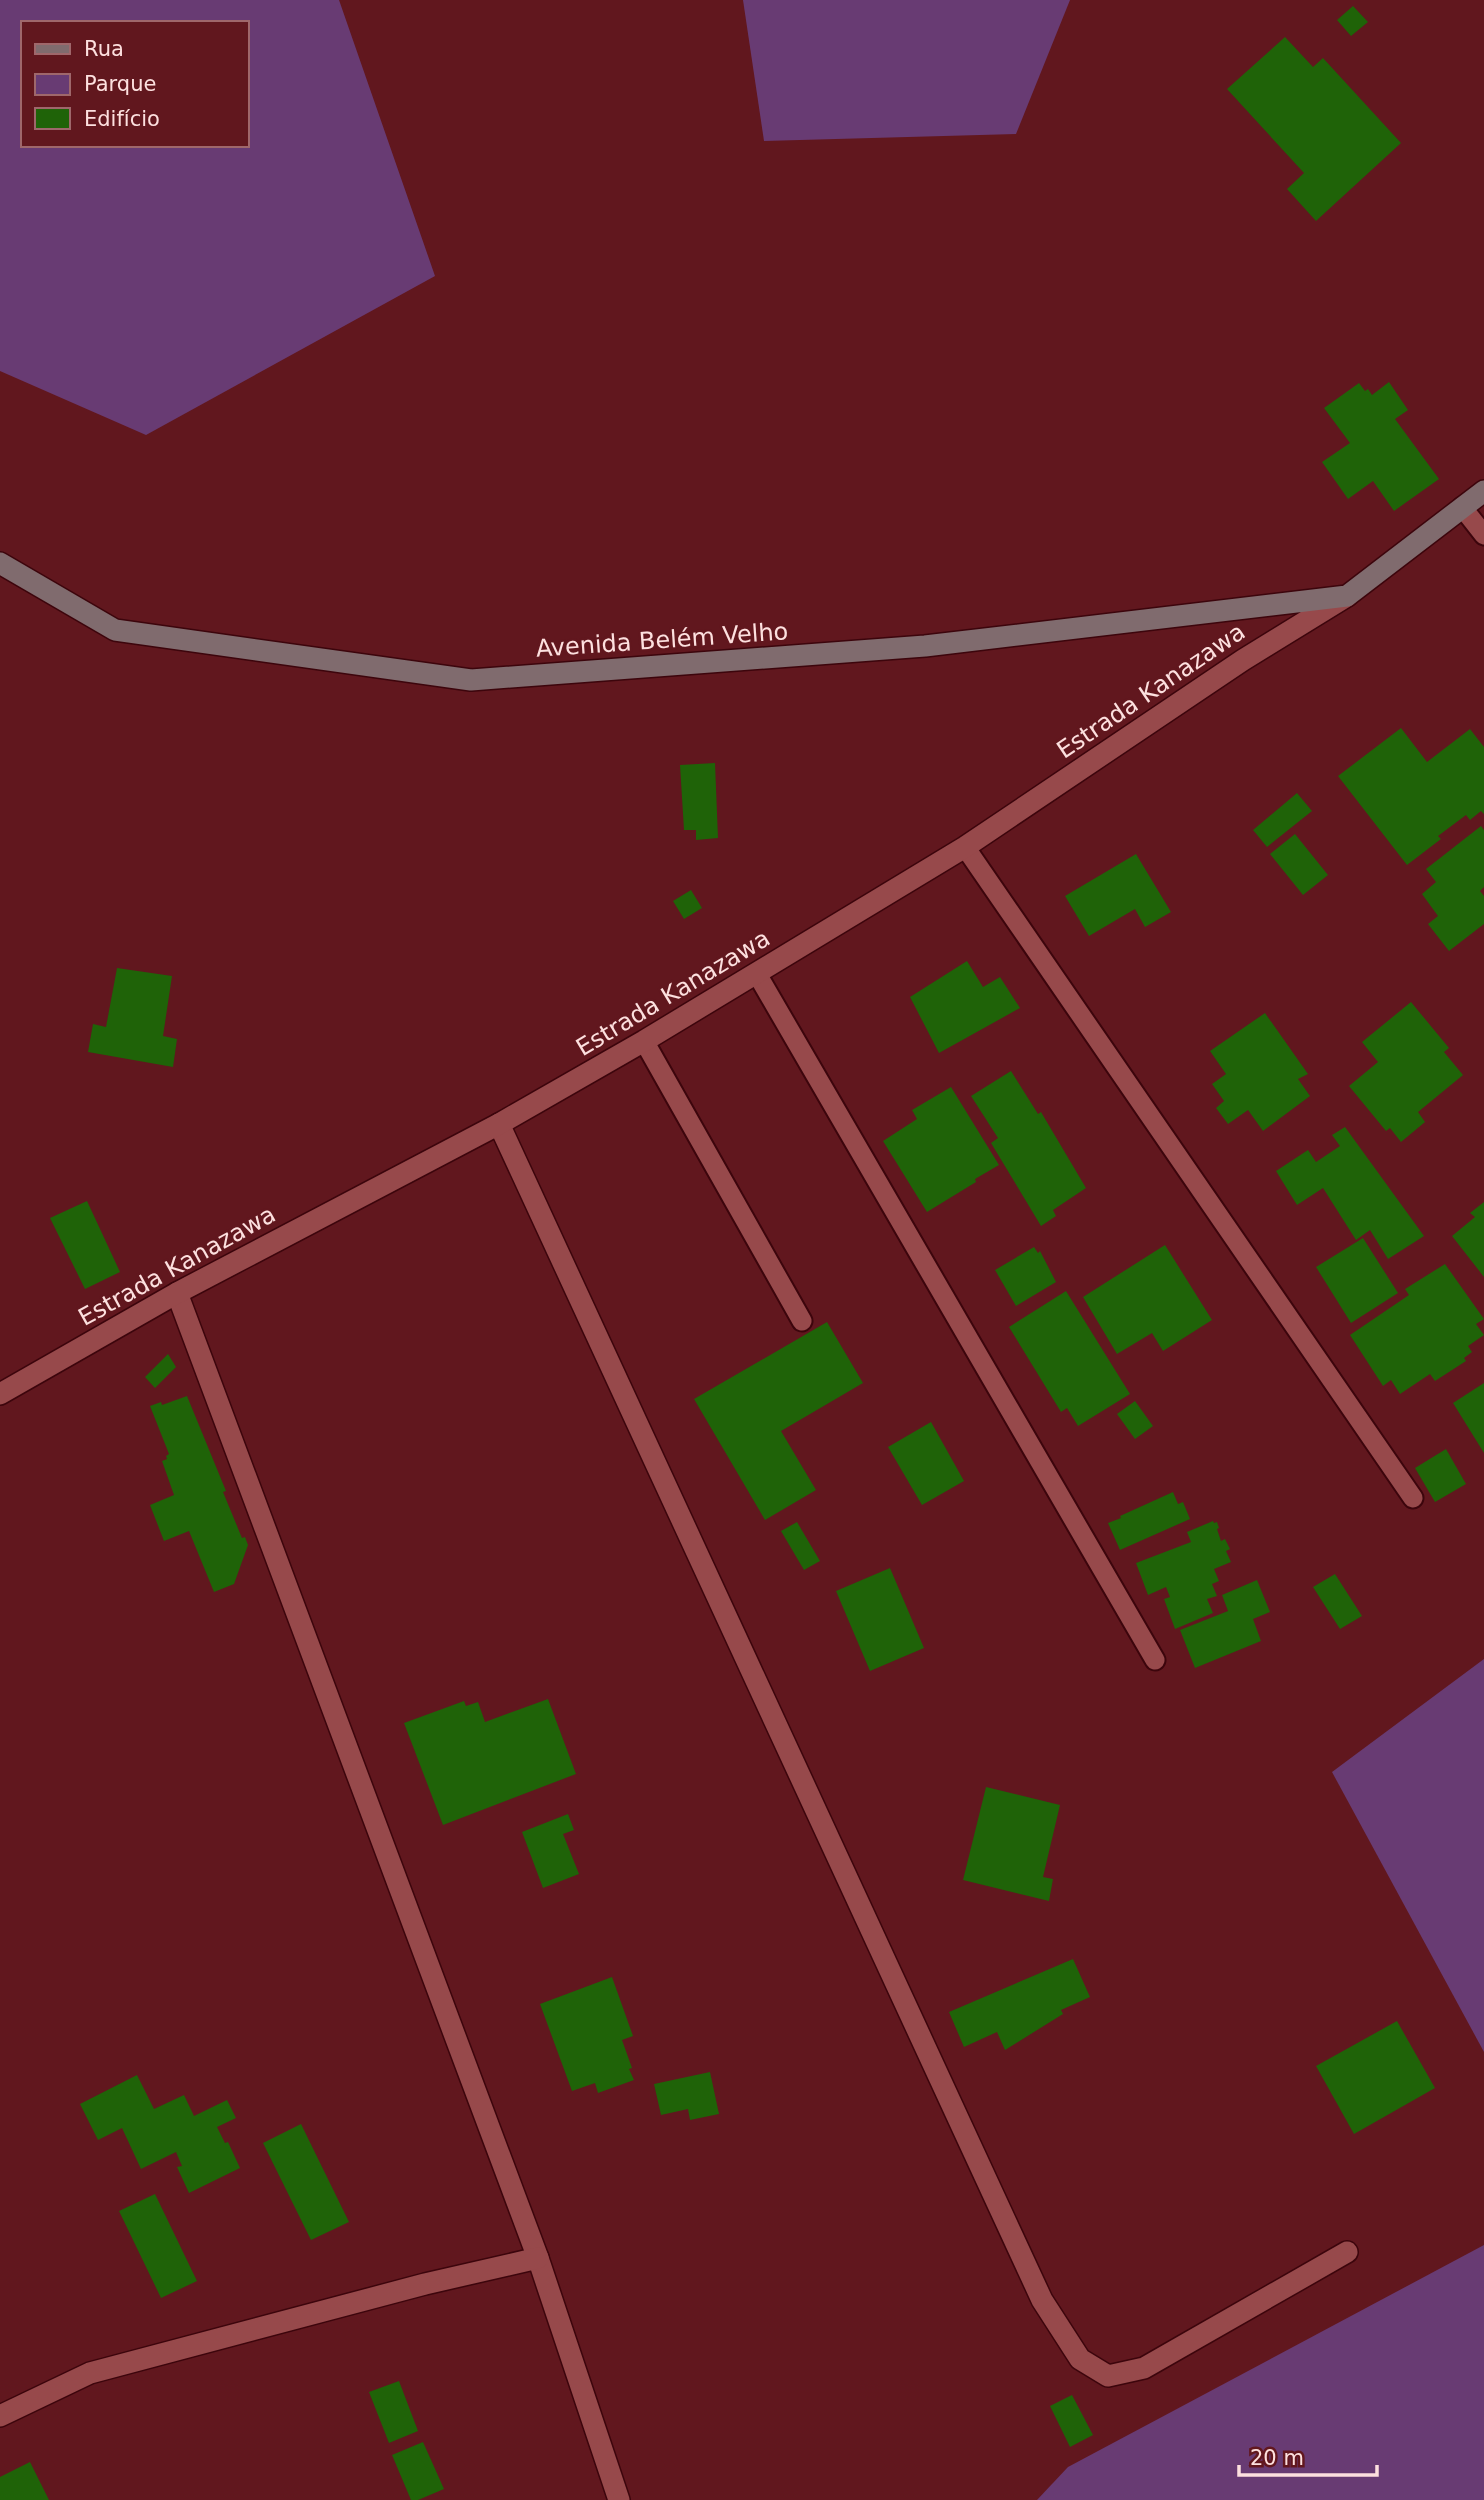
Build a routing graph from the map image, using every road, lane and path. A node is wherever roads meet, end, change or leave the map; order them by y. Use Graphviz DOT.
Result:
graph roads {
  1 [pos="1484,491"];
  2 [pos="1462,507"];
  3 [pos="1484,535"];
  4 [pos="0,563"];
  5 [pos="1347,596"];
  6 [pos="965,847"];
  7 [pos="757,974"];
  8 [pos="644,1041"];
  9 [pos="499,1124"];
  10 [pos="177,1293"];
  11 [pos="802,1321"];
  12 [pos="0,1394"];
  13 [pos="1413,1498"];
  14 [pos="1155,1660"];
  15 [pos="1348,2252"];
  16 [pos="538,2258"];
  17 [pos="0,2416"];
  18 [pos="619,2500"];
  1 -- 2 [label="main road"];
  2 -- 3 [label="lane"];
  2 -- 5 [label="main road"];
  4 -- 5 [label="main road, Avenida Belém Velho"];
  5 -- 6 [label="street, Estrada Kanazawa"];
  6 -- 7 [label="street, Estrada Kanazawa"];
  6 -- 13 [label="lane"];
  7 -- 8 [label="street, Estrada Kanazawa"];
  7 -- 14 [label="lane"];
  8 -- 9 [label="street, Estrada Kanazawa"];
  8 -- 11 [label="lane"];
  9 -- 10 [label="street, Estrada Kanazawa"];
  9 -- 15 [label="street"];
  10 -- 12 [label="street, Estrada Kanazawa"];
  10 -- 16 [label="street"];
  16 -- 17 [label="street"];
  16 -- 18 [label="street"];
}
